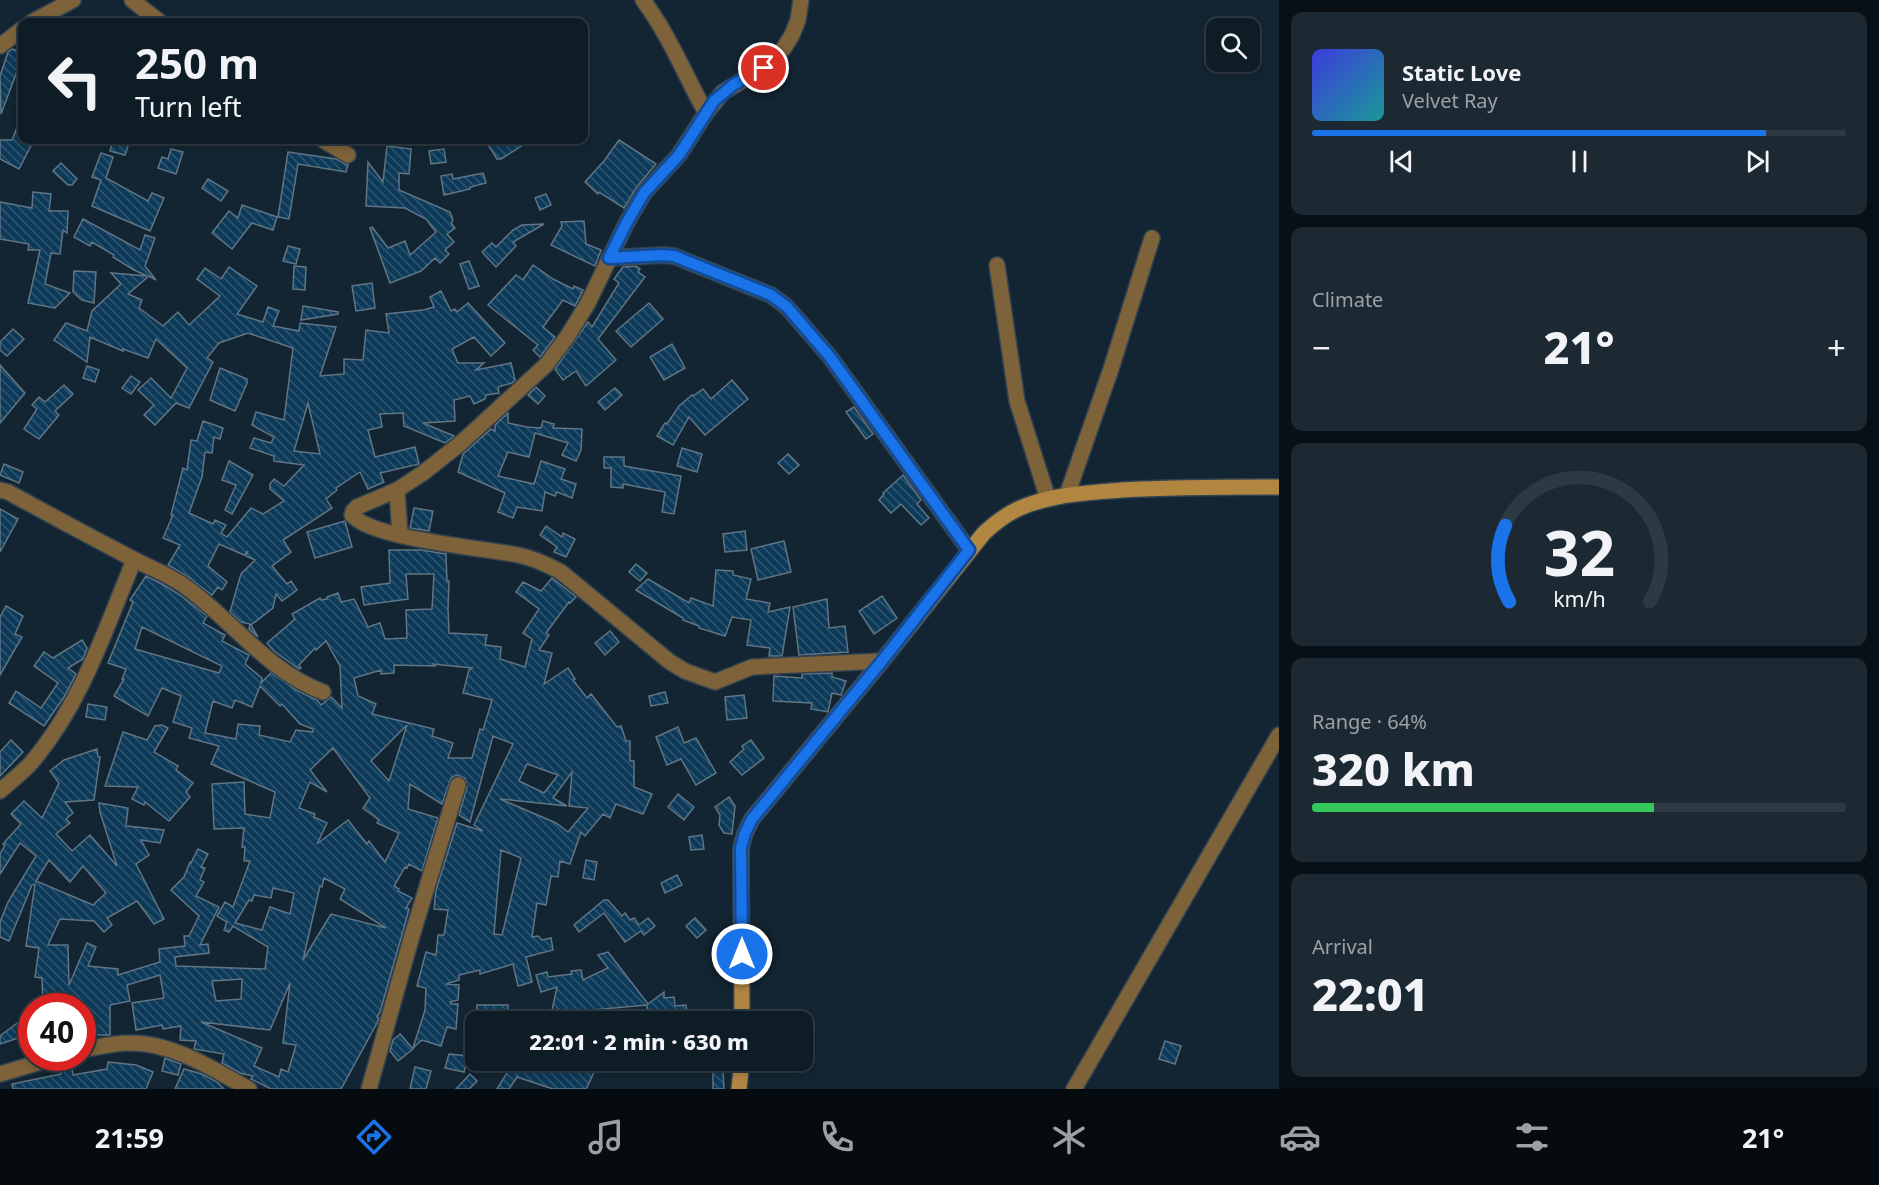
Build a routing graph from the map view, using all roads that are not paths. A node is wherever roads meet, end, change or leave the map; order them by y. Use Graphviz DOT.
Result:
graph roads {
  1 [pos="73,0"];
  2 [pos="132,0"];
  3 [pos="643,0"];
  4 [pos="801,0"];
  5 [pos="39,18"];
  6 [pos="155,18"];
  7 [pos="18,31"];
  8 [pos="0,46"];
  9 [pos="706,113"];
  10 [pos="330,144"];
  11 [pos="348,155"];
  12 [pos="1152,238"];
  13 [pos="609,258"];
  14 [pos="997,265"];
  15 [pos="1279,487"];
  16 [pos="0,490"];
  17 [pos="396,490"];
  18 [pos="1067,495"];
  19 [pos="1048,499"];
  20 [pos="400,535"];
  21 [pos="969,550"];
  22 [pos="134,560"];
  23 [pos="882,661"];
  24 [pos="323,692"];
  25 [pos="1279,735"];
  26 [pos="458,785"];
  27 [pos="0,790"];
  28 [pos="742,1011"];
  29 [pos="96,1047"];
  30 [pos="18,1069"];
  31 [pos="741,1071"];
  32 [pos="0,1074"];
  33 [pos="249,1089"];
  34 [pos="369,1089"];
  35 [pos="739,1089"];
  36 [pos="1074,1089"];
  1 -- 5 [label="street"];
  2 -- 6 [label="street"];
  3 -- 9 [label="street"];
  4 -- 9 [label="street"];
  7 -- 8 [label="street"];
  9 -- 13 [label="street"];
  10 -- 11 [label="street"];
  12 -- 18 [label="street"];
  13 -- 17 [label="street"];
  13 -- 21 [label="street"];
  14 -- 19 [label="street"];
  15 -- 18 [label="street"];
  16 -- 22 [label="street"];
  17 -- 20 [label="street"];
  17 -- 20 [label="street"];
  18 -- 19 [label="street"];
  19 -- 21 [label="street"];
  20 -- 23 [label="street"];
  21 -- 23 [label="street"];
  22 -- 24 [label="street"];
  22 -- 27 [label="street"];
  23 -- 28 [label="street"];
  25 -- 36 [label="street"];
  26 -- 34 [label="street"];
  29 -- 33 [label="street"];
  30 -- 32 [label="street"];
  31 -- 35 [label="street"];
}
